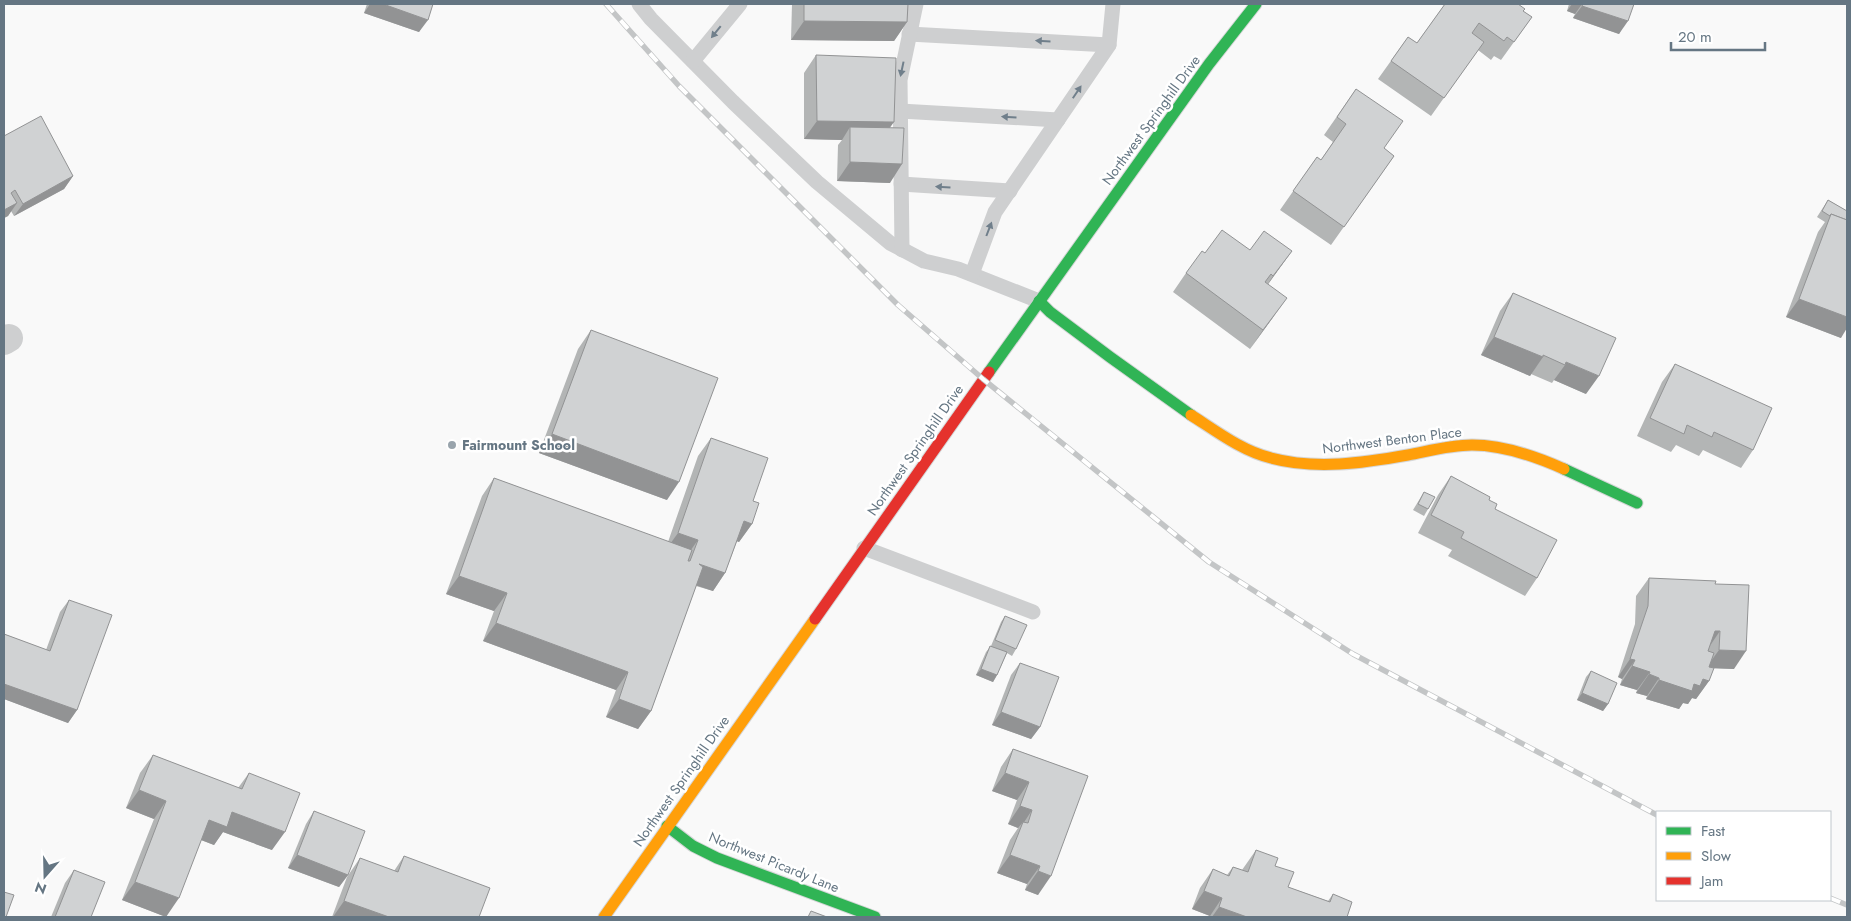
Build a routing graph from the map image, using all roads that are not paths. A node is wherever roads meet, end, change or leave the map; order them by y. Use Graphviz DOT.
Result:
graph roads {
  1 [pos="639,4"];
  2 [pos="740,4"];
  3 [pos="916,4"];
  4 [pos="1113,4"];
  5 [pos="1256,4"];
  6 [pos="909,34"];
  7 [pos="1109,45"];
  8 [pos="693,61"];
  9 [pos="900,111"];
  10 [pos="1058,120"];
  11 [pos="901,184"];
  12 [pos="1010,191"];
  13 [pos="902,250"];
  14 [pos="972,274"];
  15 [pos="1039,301"];
  16 [pos="1637,503"];
  17 [pos="864,548"];
  18 [pos="1033,612"];
  19 [pos="667,826"];
  20 [pos="604,917"];
  21 [pos="875,917"];
  1 -- 8 [label="lane"];
  2 -- 8 [label="lane, one-way"];
  3 -- 6 [label="lane"];
  4 -- 7 [label="lane"];
  5 -- 15 [label="main road, Northwest Springhill Drive"];
  7 -- 6 [label="lane, one-way"];
  6 -- 9 [label="lane, one-way"];
  10 -- 7 [label="lane, one-way"];
  8 -- 13 [label="lane"];
  10 -- 9 [label="lane, one-way"];
  9 -- 11 [label="lane"];
  10 -- 12 [label="lane"];
  12 -- 11 [label="lane, one-way"];
  11 -- 13 [label="lane"];
  14 -- 12 [label="lane, one-way"];
  13 -- 14 [label="lane"];
  14 -- 15 [label="lane"];
  15 -- 16 [label="main road, Northwest Benton Place"];
  15 -- 17 [label="main road, Northwest Springhill Drive"];
  17 -- 18 [label="lane"];
  17 -- 19 [label="main road, Northwest Springhill Drive"];
  19 -- 20 [label="main road, Northwest Springhill Drive"];
  19 -- 21 [label="main road, Northwest Picardy Lane"];
}
